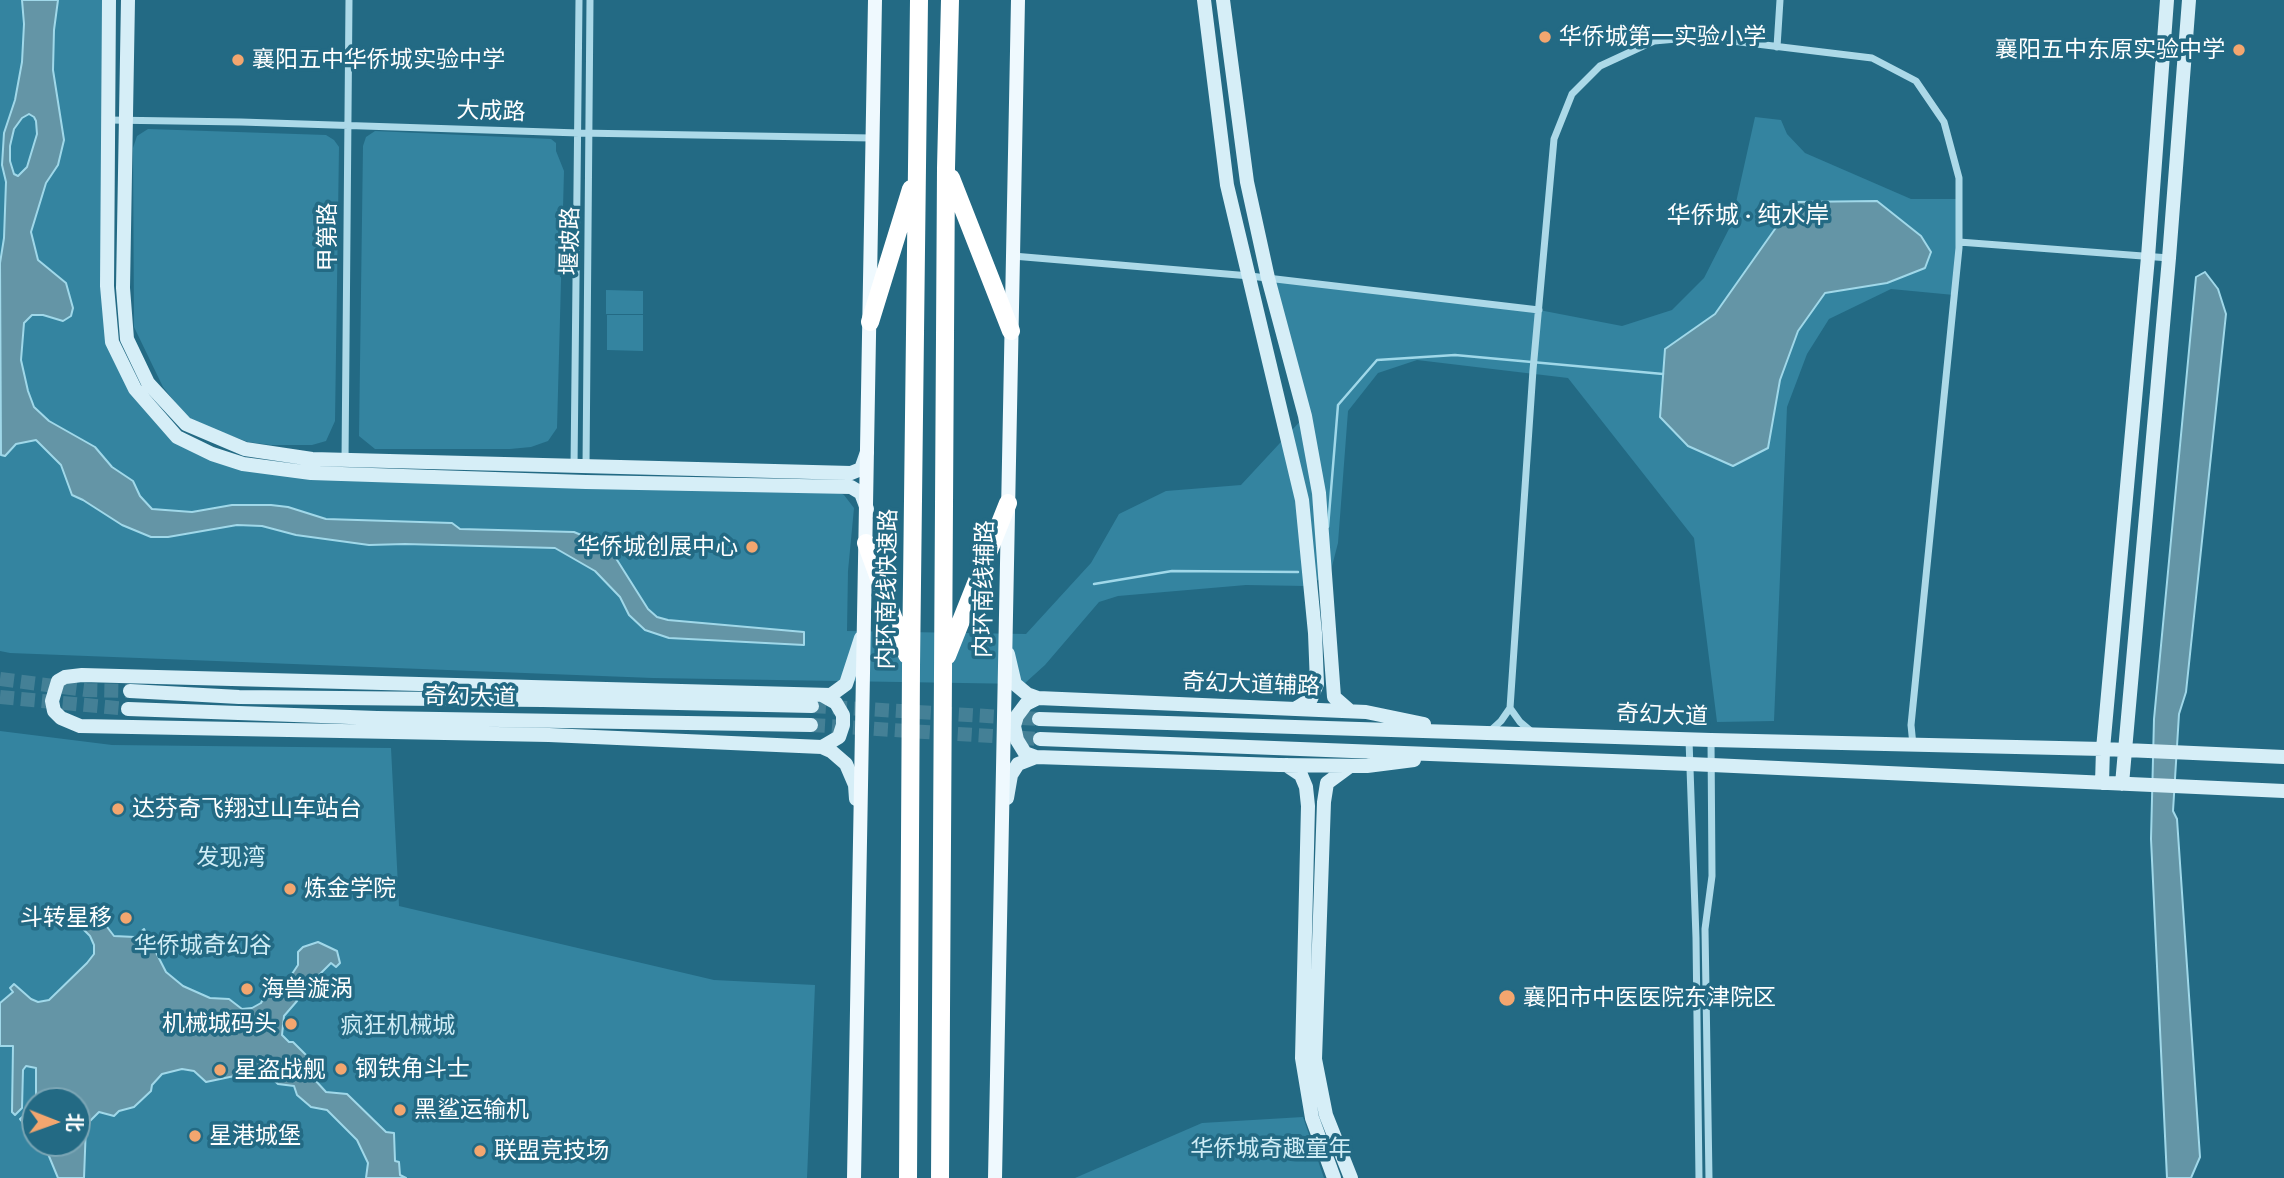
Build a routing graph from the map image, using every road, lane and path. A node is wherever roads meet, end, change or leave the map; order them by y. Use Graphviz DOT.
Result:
graph roads {
  1 [pos="109,0"];
  2 [pos="128,0"];
  3 [pos="349,0"];
  4 [pos="579,0"];
  5 [pos="590,0"];
  6 [pos="876,0"];
  7 [pos="919,0"];
  8 [pos="950,0"];
  9 [pos="1018,0"];
  10 [pos="1203,0"];
  11 [pos="1223,0"];
  12 [pos="1780,0"];
  13 [pos="2167,0"];
  14 [pos="2189,0"];
  15 [pos="1777,47"];
  16 [pos="126,119"];
  17 [pos="108,120"];
  18 [pos="348,126"];
  19 [pos="579,133"];
  20 [pos="591,133"];
  21 [pos="873,138"];
  22 [pos="946,168"];
  23 [pos="917,169"];
  24 [pos="1959,243"];
  25 [pos="1013,256"];
  26 [pos="2148,257"];
  27 [pos="2169,258"];
  28 [pos="1250,276"];
  29 [pos="1268,278"];
  30 [pos="1539,310"];
  31 [pos="870,322"];
  32 [pos="1011,331"];
  33 [pos="867,451"];
  34 [pos="345,467"];
  35 [pos="580,474"];
  36 [pos="1008,503"];
  37 [pos="867,509"];
  38 [pos="866,543"];
  39 [pos="865,623"];
  40 [pos="1005,645"];
  41 [pos="943,666"];
  42 [pos="911,667"];
  43 [pos="393,683"];
  44 [pos="515,685"];
  45 [pos="130,691"];
  46 [pos="356,698"];
  47 [pos="1038,698"];
  48 [pos="550,700"];
  49 [pos="817,700"];
  50 [pos="1510,708"];
  51 [pos="128,709"];
  52 [pos="1295,709"];
  53 [pos="1350,711"];
  54 [pos="359,718"];
  55 [pos="1039,719"];
  56 [pos="547,720"];
  57 [pos="811,725"];
  58 [pos="391,732"];
  59 [pos="1460,732"];
  60 [pos="1487,733"];
  61 [pos="1534,734"];
  62 [pos="514,735"];
  63 [pos="1040,739"];
  64 [pos="1689,739"];
  65 [pos="1711,740"];
  66 [pos="1913,745"];
  67 [pos="822,747"];
  68 [pos="2103,750"];
  69 [pos="2123,750"];
  70 [pos="1455,755"];
  71 [pos="1036,757"];
  72 [pos="2284,757"];
  73 [pos="1690,764"];
  74 [pos="1286,765"];
  75 [pos="1351,765"];
  76 [pos="1710,766"];
  77 [pos="2102,783"];
  78 [pos="2122,784"];
  79 [pos="2284,791"];
  80 [pos="1002,827"];
  81 [pos="861,839"];
  82 [pos="854,1178"];
  83 [pos="908,1178"];
  84 [pos="940,1178"];
  85 [pos="995,1178"];
  86 [pos="1334,1178"];
  87 [pos="1351,1178"];
  88 [pos="1699,1178"];
  89 [pos="1709,1178"];
  1 -- 17 [label="street"];
  2 -- 16 [label="street"];
  3 -- 18 [label="street, 甲第路"];
  4 -- 19 [label="street, 堰坡路"];
  5 -- 20 [label="street, 堰坡路"];
  6 -- 21 [label="main road"];
  7 -- 23 [label="highway, 内环南线快速路"];
  8 -- 22 [label="highway"];
  9 -- 25 [label="main road, 内环南线辅路"];
  10 -- 28 [label="street"];
  11 -- 29 [label="street"];
  12 -- 15 [label="street"];
  13 -- 26 [label="street"];
  14 -- 27 [label="street"];
  15 -- 24 [label="street"];
  15 -- 30 [label="street"];
  16 -- 17 [label="street, 大成路"];
  16 -- 18 [label="street, 大成路"];
  16 -- 34 [label="street"];
  17 -- 34 [label="street"];
  18 -- 19 [label="street, 大成路"];
  18 -- 34 [label="street, 甲第路"];
  19 -- 20 [label="street, 大成路"];
  19 -- 35 [label="street, 堰坡路"];
  20 -- 21 [label="street, 大成路"];
  20 -- 35 [label="street, 堰坡路"];
  21 -- 31 [label="main road"];
  22 -- 32 [label="highway"];
  22 -- 41 [label="highway"];
  23 -- 31 [label="highway"];
  23 -- 42 [label="highway, 内环南线快速路"];
  24 -- 26 [label="street"];
  24 -- 66 [label="street"];
  25 -- 28 [label="street"];
  25 -- 32 [label="main road, 内环南线辅路"];
  26 -- 27 [label="street"];
  26 -- 68 [label="street"];
  27 -- 69 [label="street"];
  28 -- 29 [label="street"];
  28 -- 52 [label="street"];
  29 -- 30 [label="street"];
  29 -- 53 [label="street"];
  30 -- 50 [label="street"];
  31 -- 33 [label="main road"];
  32 -- 36 [label="main road, 内环南线辅路"];
  33 -- 35 [label="street"];
  33 -- 37 [label="main road"];
  34 -- 35 [label="street"];
  35 -- 37 [label="street"];
  36 -- 40 [label="main road, 内环南线辅路"];
  36 -- 41 [label="highway"];
  37 -- 38 [label="main road"];
  38 -- 39 [label="main road"];
  38 -- 42 [label="highway"];
  39 -- 49 [label="street"];
  39 -- 81 [label="main road"];
  40 -- 47 [label="street"];
  40 -- 80 [label="main road, 内环南线辅路"];
  41 -- 84 [label="highway"];
  42 -- 83 [label="highway, 内环南线快速路"];
  43 -- 44 [label="street"];
  43 -- 46 [label="street"];
  43 -- 58 [label="street"];
  44 -- 48 [label="street"];
  44 -- 49 [label="street"];
  45 -- 46 [label="street, 奇幻大道"];
  46 -- 48 [label="street, 奇幻大道"];
  47 -- 52 [label="street, 奇幻大道辅路"];
  47 -- 71 [label="street"];
  48 -- 49 [label="street, 奇幻大道"];
  49 -- 67 [label="street"];
  50 -- 60 [label="street"];
  50 -- 61 [label="street"];
  51 -- 54 [label="street, 奇幻大道"];
  52 -- 53 [label="street, 奇幻大道辅路"];
  53 -- 59 [label="street, 奇幻大道辅路"];
  54 -- 56 [label="street, 奇幻大道"];
  54 -- 58 [label="street"];
  55 -- 59 [label="street, 奇幻大道"];
  56 -- 57 [label="street, 奇幻大道"];
  56 -- 62 [label="street"];
  58 -- 62 [label="street"];
  59 -- 60 [label="street, 奇幻大道"];
  60 -- 61 [label="street, 奇幻大道"];
  61 -- 64 [label="street, 奇幻大道"];
  62 -- 67 [label="street"];
  63 -- 70 [label="street, 奇幻大道"];
  64 -- 65 [label="street, 奇幻大道"];
  64 -- 73 [label="street"];
  65 -- 66 [label="street, 奇幻大道"];
  65 -- 76 [label="street"];
  66 -- 68 [label="street, 奇幻大道"];
  67 -- 81 [label="street"];
  68 -- 69 [label="street, 奇幻大道"];
  68 -- 77 [label="street"];
  69 -- 72 [label="street, 奇幻大道"];
  69 -- 78 [label="street"];
  70 -- 73 [label="street, 奇幻大道"];
  70 -- 75 [label="street"];
  71 -- 74 [label="street"];
  71 -- 80 [label="street"];
  73 -- 76 [label="street, 奇幻大道"];
  73 -- 88 [label="street"];
  74 -- 75 [label="street"];
  74 -- 86 [label="street"];
  75 -- 87 [label="street"];
  76 -- 77 [label="street, 奇幻大道"];
  76 -- 89 [label="street"];
  77 -- 78 [label="street, 奇幻大道"];
  78 -- 79 [label="street, 奇幻大道"];
  80 -- 85 [label="main road, 内环南线辅路"];
  81 -- 82 [label="main road"];
}
